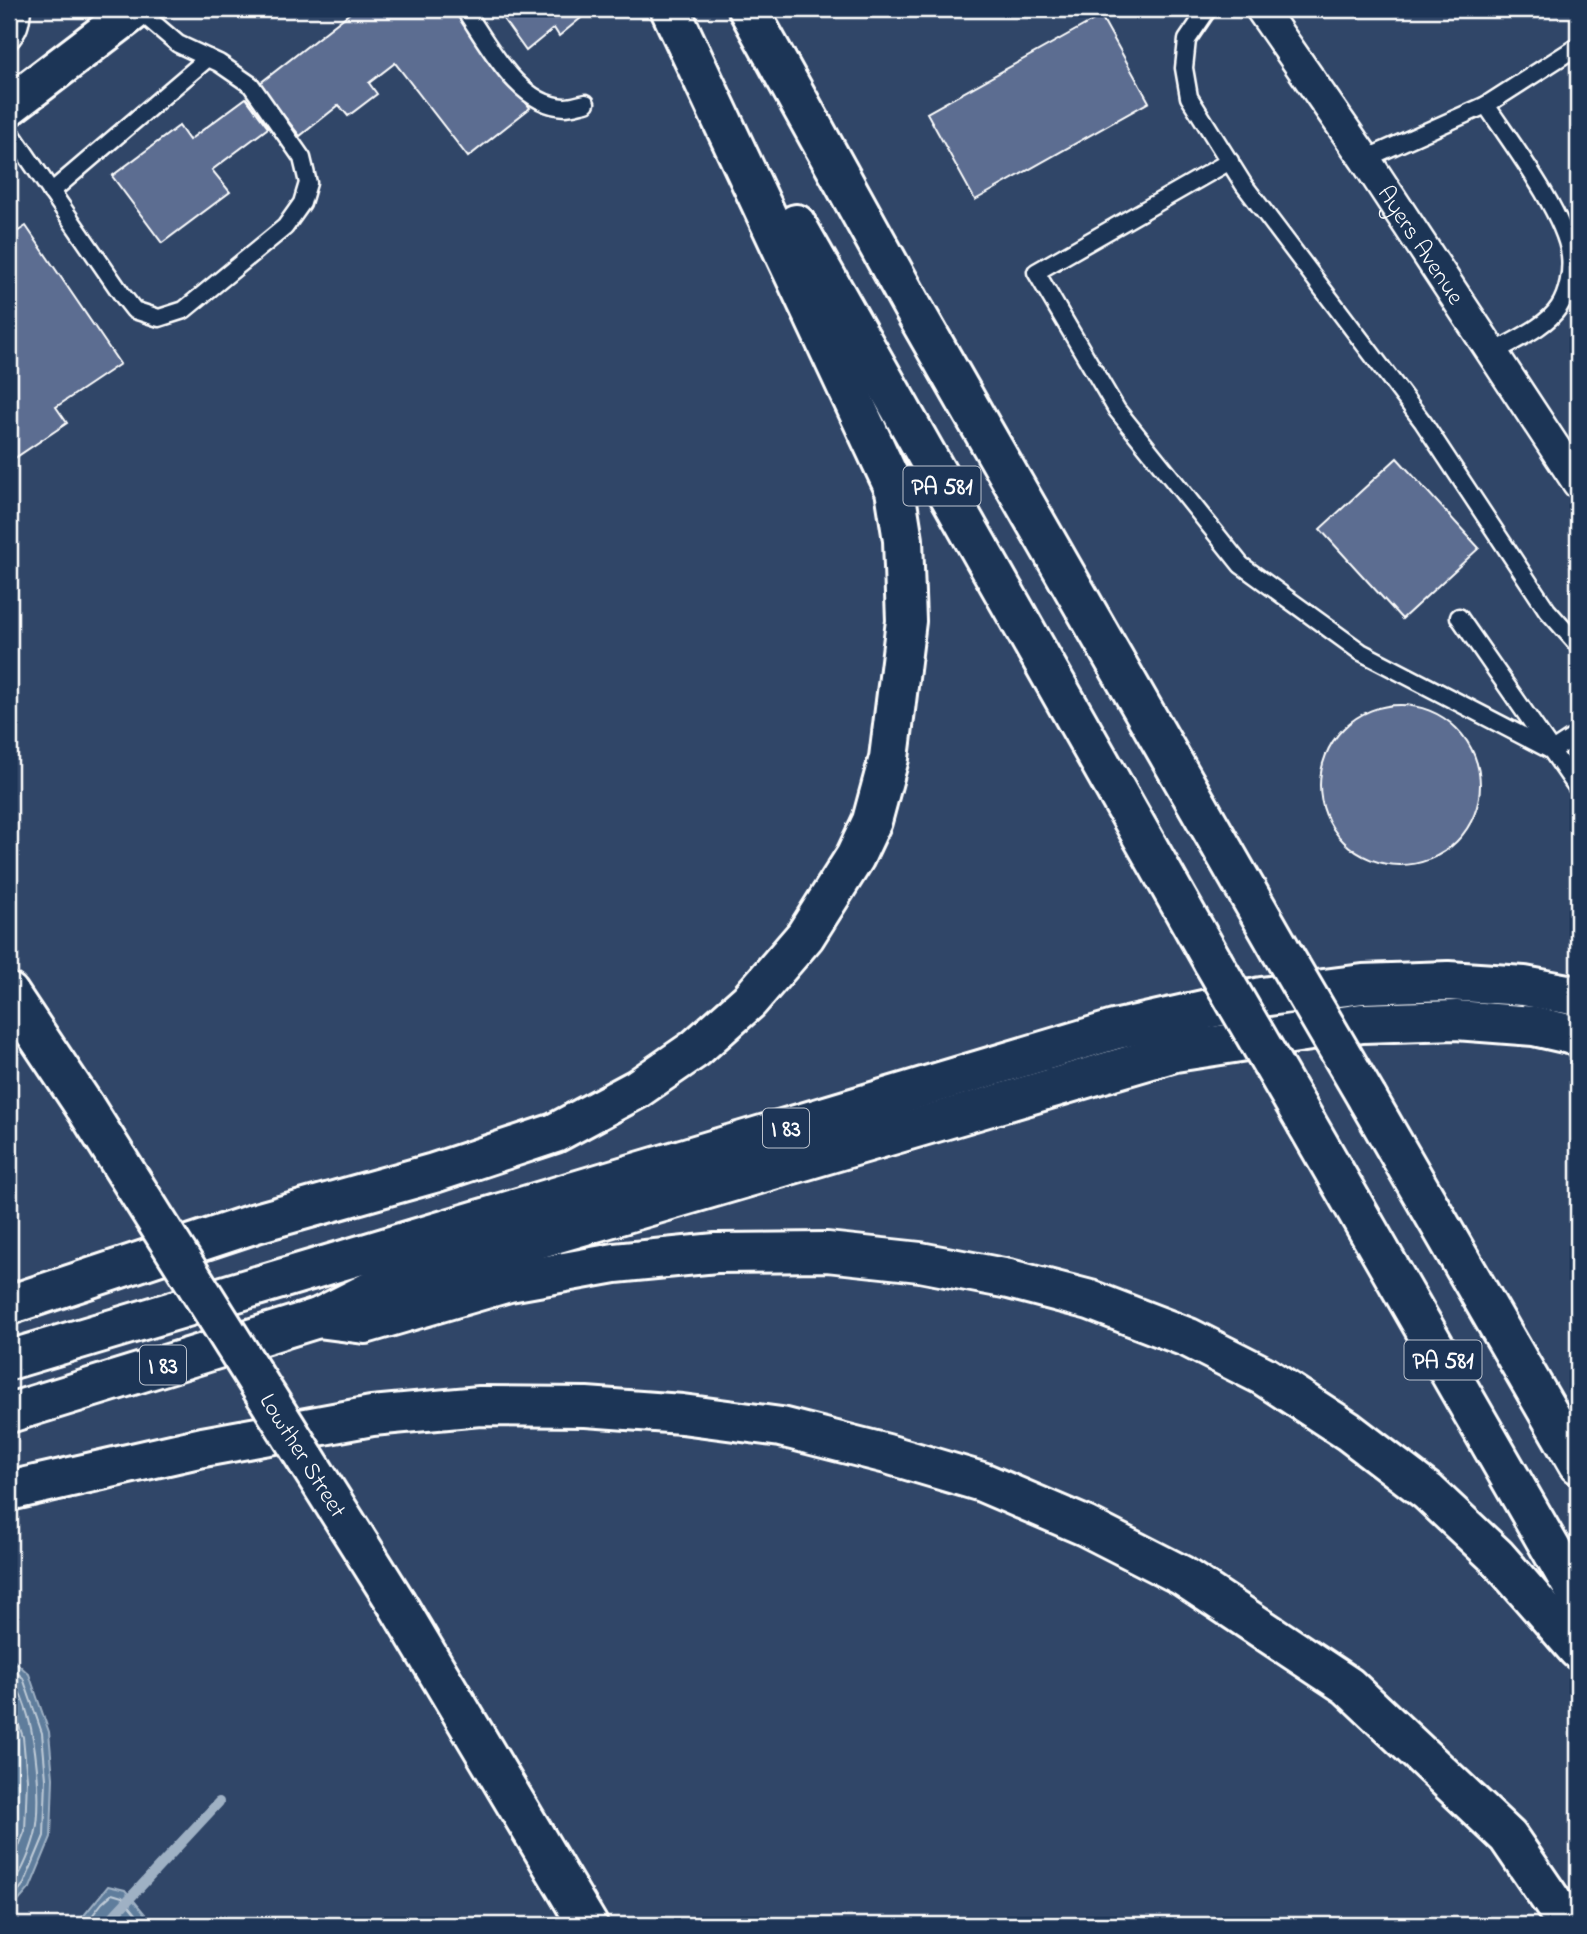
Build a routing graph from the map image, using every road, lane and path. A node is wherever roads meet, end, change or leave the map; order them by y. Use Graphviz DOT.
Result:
graph roads {
  1 [pos="22,9"];
  2 [pos="137,9"];
  3 [pos="464,9"];
  4 [pos="670,9"];
  5 [pos="676,9"];
  6 [pos="748,9"];
  7 [pos="1208,9"];
  8 [pos="1261,9"];
  9 [pos="9,42"];
  10 [pos="1578,46"];
  11 [pos="208,58"];
  12 [pos="586,103"];
  13 [pos="1486,105"];
  14 [pos="9,106"];
  15 [pos="9,130"];
  16 [pos="1365,159"];
  17 [pos="1230,161"];
  18 [pos="51,192"];
  19 [pos="1493,353"];
  20 [pos="1578,483"];
  21 [pos="1459,617"];
  22 [pos="1578,645"];
  23 [pos="1578,734"];
  24 [pos="1552,751"];
  25 [pos="1578,789"];
  26 [pos="9,993"];
  27 [pos="1578,996"];
  28 [pos="1578,1036"];
  29 [pos="157,1257"];
  30 [pos="9,1279"];
  31 [pos="9,1305"];
  32 [pos="318,1318"];
  33 [pos="9,1360"];
  34 [pos="9,1413"];
  35 [pos="1577,1462"];
  36 [pos="9,1491"];
  37 [pos="1578,1596"];
  38 [pos="1578,1650"];
  39 [pos="588,1925"];
  40 [pos="1568,1925"];
  1 -- 9 [label="lane"];
  2 -- 11 [label="lane"];
  2 -- 14 [label="main road"];
  3 -- 12 [label="lane"];
  4 -- 29 [label="main road"];
  5 -- 37 [label="main road, PA 581, bridge"];
  6 -- 35 [label="main road, PA 581, bridge"];
  7 -- 17 [label="lane"];
  8 -- 16 [label="street, Ayers Avenue"];
  10 -- 13 [label="lane"];
  11 -- 18 [label="lane"];
  11 -- 18 [label="lane"];
  13 -- 16 [label="lane"];
  13 -- 19 [label="lane"];
  15 -- 18 [label="lane"];
  16 -- 19 [label="street, Ayers Avenue"];
  17 -- 22 [label="lane"];
  17 -- 24 [label="lane"];
  19 -- 20 [label="street, Ayers Avenue"];
  21 -- 24 [label="lane"];
  23 -- 24 [label="lane"];
  24 -- 25 [label="lane"];
  26 -- 39 [label="main road, Lowther Street, bridge"];
  27 -- 33 [label="main road, I 83"];
  28 -- 32 [label="main road"];
  29 -- 30 [label="main road"];
  29 -- 31 [label="main road"];
  32 -- 34 [label="main road, I 83"];
  32 -- 38 [label="main road, I 83"];
  36 -- 40 [label="main road"];
}
